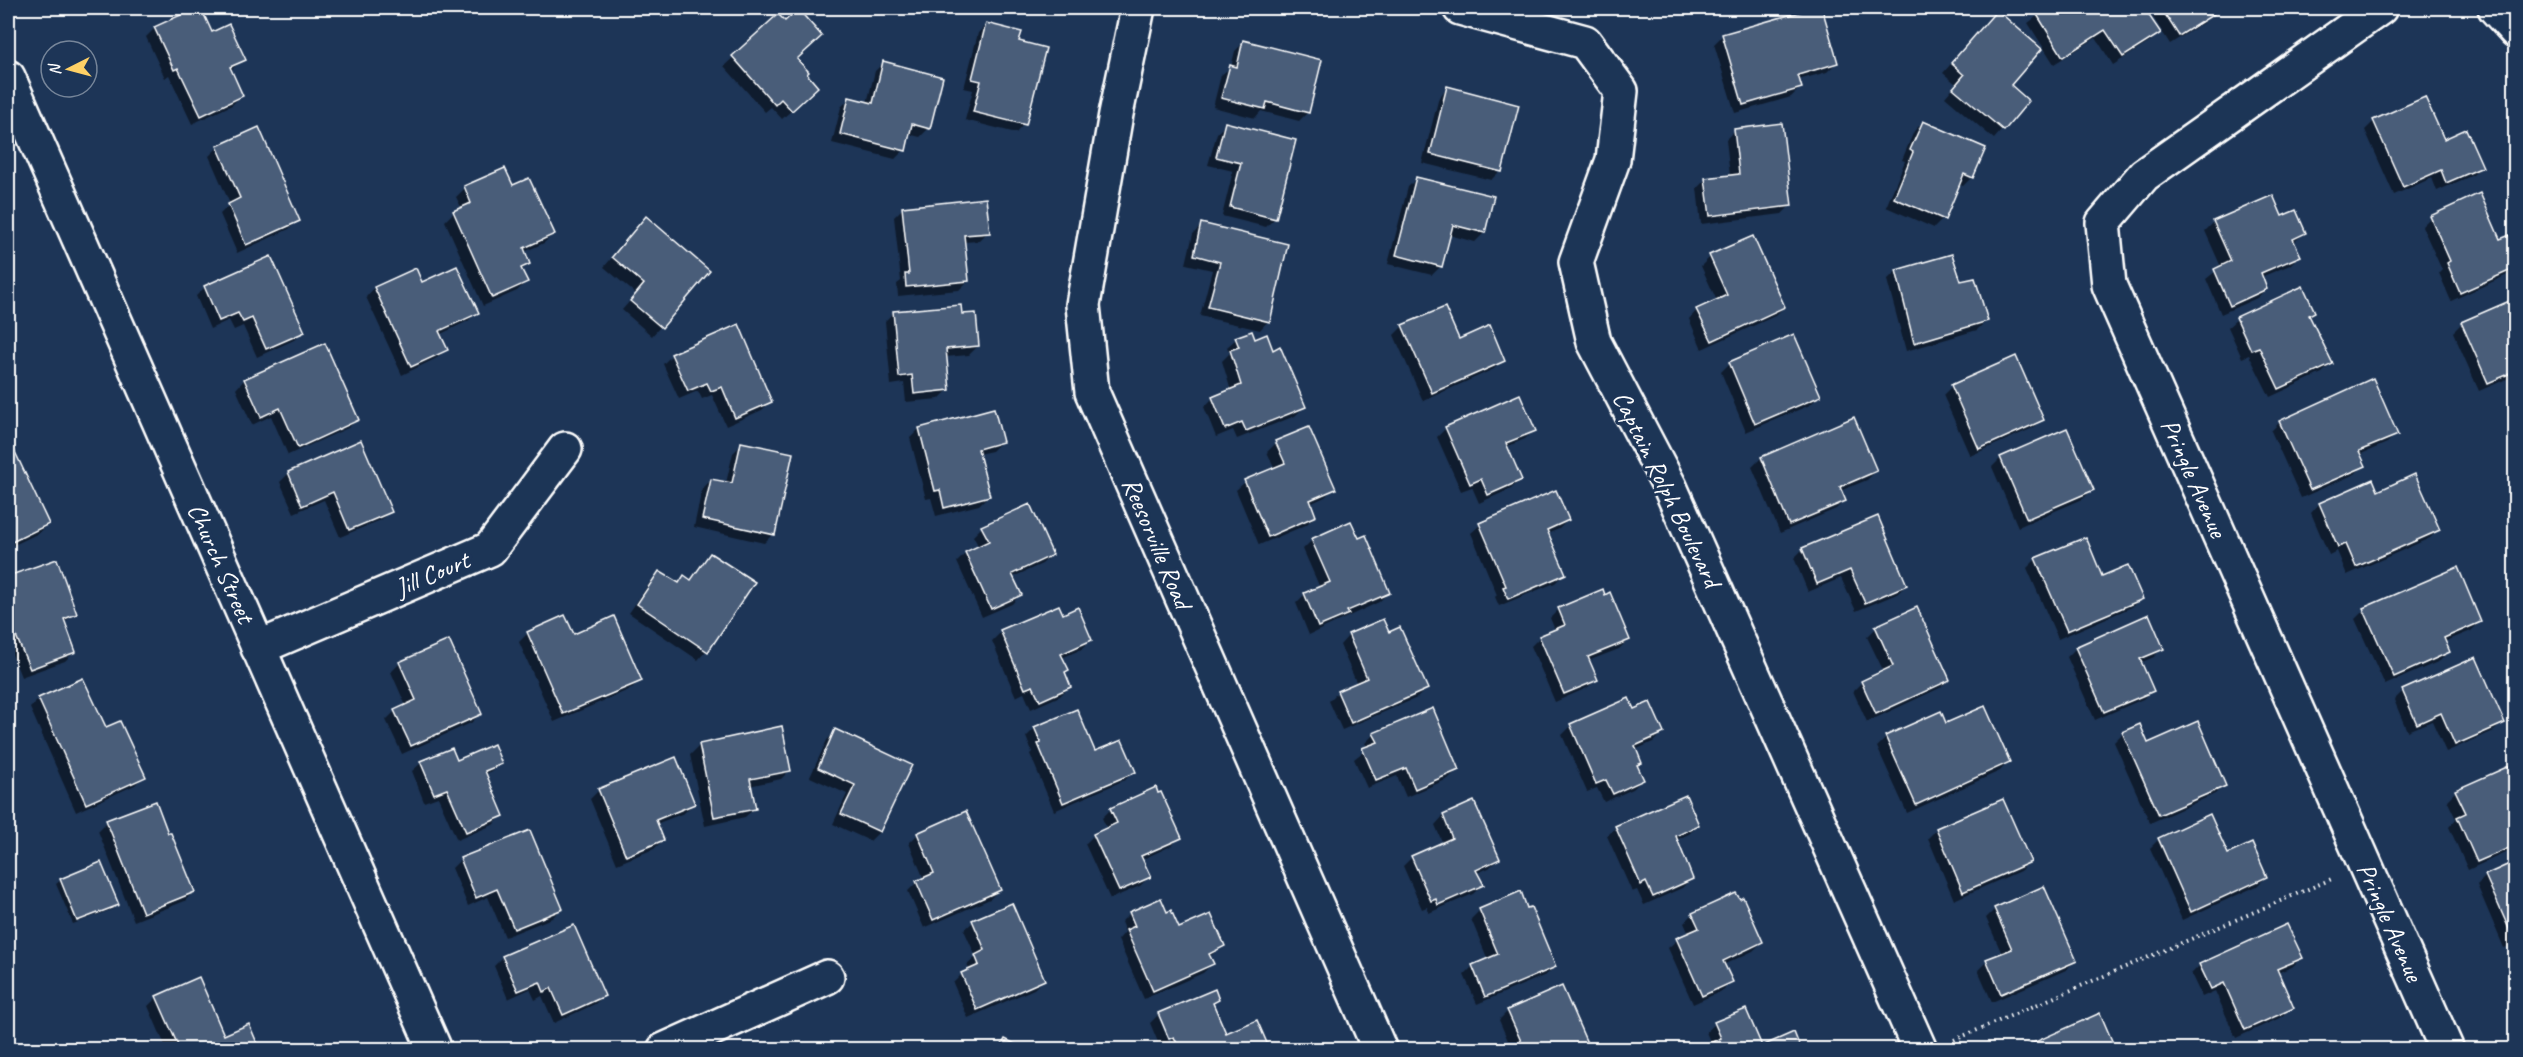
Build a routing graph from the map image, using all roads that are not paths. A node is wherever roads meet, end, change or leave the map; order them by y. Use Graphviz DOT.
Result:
graph roads {
  1 [pos="1138,8"];
  2 [pos="1460,8"];
  3 [pos="2380,8"];
  4 [pos="2495,8"];
  5 [pos="2516,31"];
  6 [pos="8,77"];
  7 [pos="565,449"];
  8 [pos="258,648"];
  9 [pos="827,978"];
  10 [pos="435,1050"];
  11 [pos="664,1050"];
  12 [pos="1380,1050"];
  13 [pos="1920,1050"];
  14 [pos="2446,1050"];
  1 -- 12 [label="street, Reesorville Road"];
  2 -- 13 [label="street, Captain Rolph Boulevard"];
  3 -- 14 [label="street, Pringle Avenue"];
  4 -- 5 [label="street"];
  6 -- 8 [label="street, Church Street"];
  7 -- 8 [label="street, Jill Court"];
  8 -- 10 [label="street, Church Street"];
  9 -- 11 [label="street"];
}
